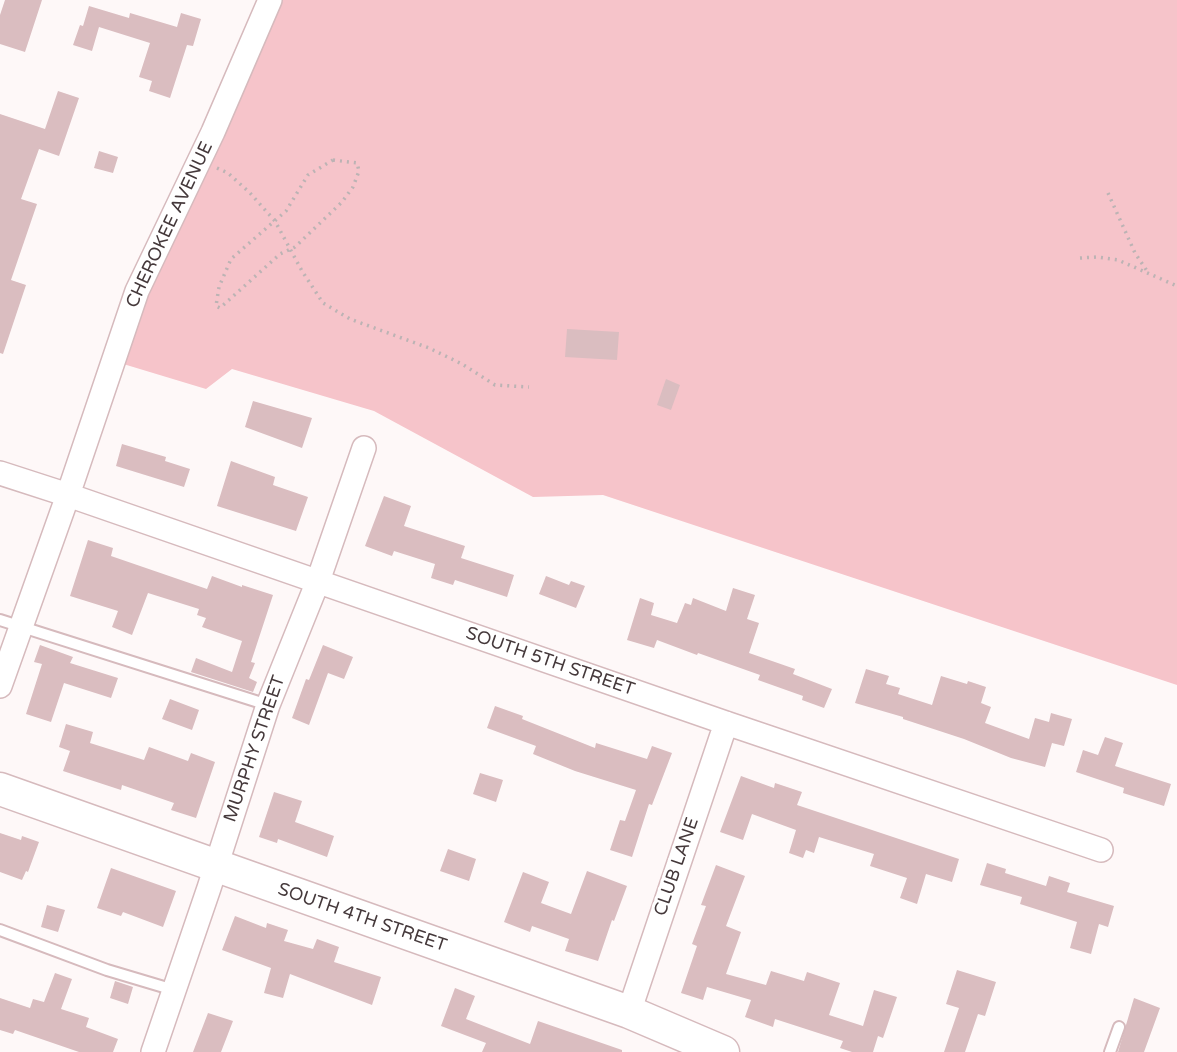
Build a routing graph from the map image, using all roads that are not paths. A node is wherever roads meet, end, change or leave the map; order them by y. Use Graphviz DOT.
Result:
graph roads {
  1 [pos="270,0"];
  2 [pos="364,448"];
  3 [pos="0,473"];
  4 [pos="68,495"];
  5 [pos="318,581"];
  6 [pos="10,623"];
  7 [pos="0,686"];
  8 [pos="268,705"];
  9 [pos="726,723"];
  10 [pos="0,789"];
  11 [pos="1101,850"];
  12 [pos="216,866"];
  13 [pos="0,930"];
  14 [pos="173,990"];
  15 [pos="629,1012"];
  16 [pos="1119,1027"];
  17 [pos="719,1051"];
  18 [pos="153,1052"];
  19 [pos="1110,1052"];
  1 -- 4 [label="street, CHEROKEE AVENUE"];
  2 -- 5 [label="street, MURPHY STREET"];
  3 -- 4 [label="street, SOUTH 5TH STREET"];
  4 -- 5 [label="street, SOUTH 5TH STREET"];
  4 -- 6 [label="street, CHEROKEE AVENUE"];
  5 -- 8 [label="street, MURPHY STREET"];
  5 -- 9 [label="street, SOUTH 5TH STREET"];
  6 -- 7 [label="street, CHEROKEE AVENUE"];
  6 -- 8 [label="lane"];
  8 -- 12 [label="street, MURPHY STREET"];
  9 -- 11 [label="street, SOUTH 5TH STREET"];
  9 -- 15 [label="street, CLUB LANE"];
  10 -- 12 [label="main road, SOUTH 4TH STREET"];
  12 -- 14 [label="street, MURPHY STREET"];
  12 -- 15 [label="main road, SOUTH 4TH STREET"];
  13 -- 14 [label="lane"];
  14 -- 18 [label="street, MURPHY STREET"];
  15 -- 17 [label="main road, SOUTH 4TH STREET"];
  16 -- 19 [label="lane"];
}
